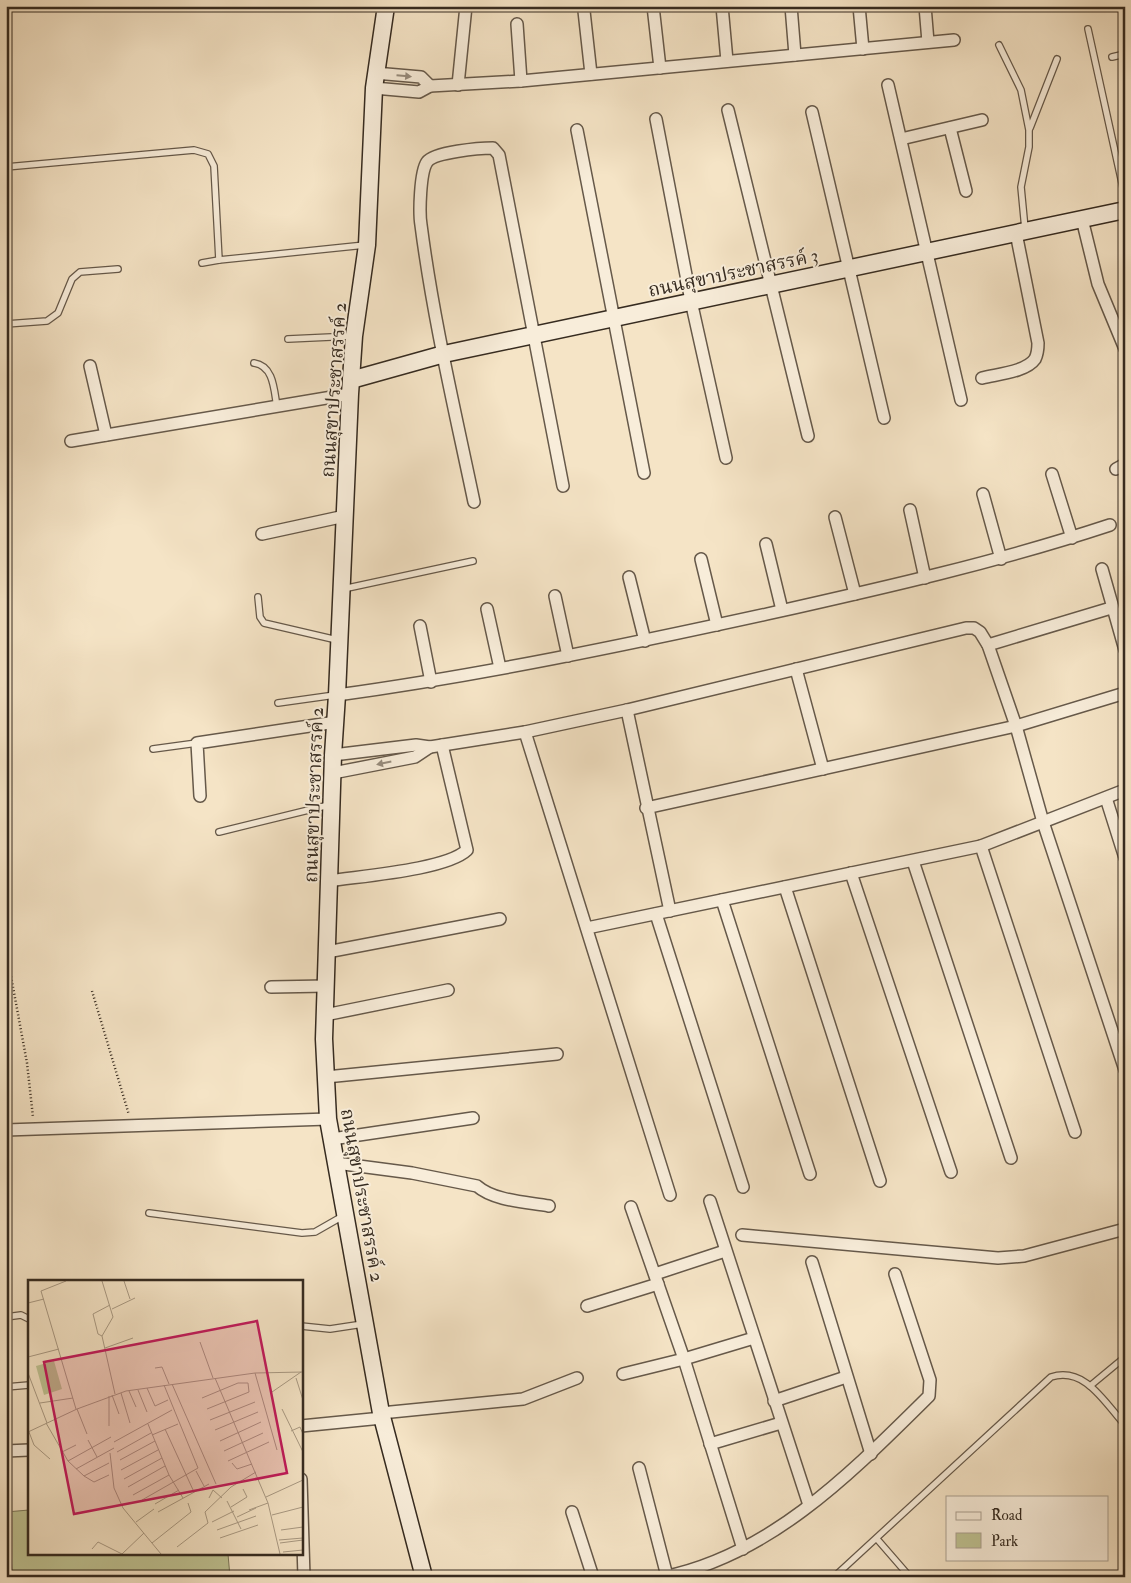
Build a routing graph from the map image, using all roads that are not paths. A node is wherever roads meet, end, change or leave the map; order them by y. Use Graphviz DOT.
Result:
graph roads {
  1 [pos="386,6"];
  2 [pos="466,6"];
  3 [pos="654,6"];
  4 [pos="722,6"];
  5 [pos="791,6"];
  6 [pos="859,6"];
  7 [pos="925,6"];
  8 [pos="584,12"];
  9 [pos="517,24"];
  10 [pos="1088,29"];
  11 [pos="954,40"];
  12 [pos="928,42"];
  13 [pos="999,45"];
  14 [pos="863,49"];
  15 [pos="1125,54"];
  16 [pos="795,55"];
  17 [pos="1112,57"];
  18 [pos="1057,60"];
  19 [pos="727,62"];
  20 [pos="660,68"];
  21 [pos="590,74"];
  22 [pos="375,81"];
  23 [pos="522,81"];
  24 [pos="458,85"];
  25 [pos="888,85"];
  26 [pos="728,110"];
  27 [pos="812,112"];
  28 [pos="656,119"];
  29 [pos="982,120"];
  30 [pos="950,128"];
  31 [pos="577,130"];
  32 [pos="1029,130"];
  33 [pos="901,138"];
  34 [pos="6,167"];
  35 [pos="966,191"];
  36 [pos="1125,197"];
  37 [pos="1125,210"];
  38 [pos="1082,219"];
  39 [pos="1021,232"];
  40 [pos="367,245"];
  41 [pos="926,252"];
  42 [pos="219,260"];
  43 [pos="202,263"];
  44 [pos="849,268"];
  45 [pos="118,269"];
  46 [pos="770,285"];
  47 [pos="691,302"];
  48 [pos="613,318"];
  49 [pos="6,324"];
  50 [pos="534,335"];
  51 [pos="354,336"];
  52 [pos="288,339"];
  53 [pos="1125,349"];
  54 [pos="444,354"];
  55 [pos="254,362"];
  56 [pos="90,366"];
  57 [pos="982,378"];
  58 [pos="350,387"];
  59 [pos="961,400"];
  60 [pos="277,406"];
  61 [pos="884,418"];
  62 [pos="106,435"];
  63 [pos="808,436"];
  64 [pos="71,441"];
  65 [pos="726,458"];
  66 [pos="644,473"];
  67 [pos="1052,474"];
  68 [pos="563,486"];
  69 [pos="983,494"];
  70 [pos="474,502"];
  71 [pos="910,510"];
  72 [pos="345,516"];
  73 [pos="835,517"];
  74 [pos="1110,525"];
  75 [pos="262,534"];
  76 [pos="1072,538"];
  77 [pos="766,544"];
  78 [pos="701,559"];
  79 [pos="1001,559"];
  80 [pos="474,561"];
  81 [pos="1102,569"];
  82 [pos="629,577"];
  83 [pos="925,578"];
  84 [pos="342,589"];
  85 [pos="855,594"];
  86 [pos="556,596"];
  87 [pos="258,597"];
  88 [pos="1111,608"];
  89 [pos="487,609"];
  90 [pos="782,610"];
  91 [pos="716,625"];
  92 [pos="420,626"];
  93 [pos="340,640"];
  94 [pos="645,641"];
  95 [pos="988,644"];
  96 [pos="1125,650"];
  97 [pos="568,656"];
  98 [pos="500,668"];
  99 [pos="796,669"];
  100 [pos="431,682"];
  101 [pos="1125,693"];
  102 [pos="337,695"];
  103 [pos="278,703"];
  104 [pos="627,710"];
  105 [pos="336,722"];
  106 [pos="1016,726"];
  107 [pos="525,732"];
  108 [pos="197,743"];
  109 [pos="442,745"];
  110 [pos="430,747"];
  111 [pos="153,749"];
  112 [pos="333,755"];
  113 [pos="823,769"];
  114 [pos="333,773"];
  115 [pos="1125,790"];
  116 [pos="200,796"];
  117 [pos="1106,798"];
  118 [pos="332,805"];
  119 [pos="646,808"];
  120 [pos="1043,822"];
  121 [pos="219,832"];
  122 [pos="981,846"];
  123 [pos="1125,858"];
  124 [pos="913,860"];
  125 [pos="851,873"];
  126 [pos="329,881"];
  127 [pos="785,887"];
  128 [pos="722,900"];
  129 [pos="670,911"];
  130 [pos="656,914"];
  131 [pos="500,919"];
  132 [pos="587,928"];
  133 [pos="327,952"];
  134 [pos="326,986"];
  135 [pos="271,987"];
  136 [pos="448,990"];
  137 [pos="325,1015"];
  138 [pos="557,1054"];
  139 [pos="1125,1070"];
  140 [pos="326,1077"];
  141 [pos="474,1118"];
  142 [pos="328,1120"];
  143 [pos="6,1130"];
  144 [pos="1076,1132"];
  145 [pos="332,1139"];
  146 [pos="1012,1158"];
  147 [pos="336,1163"];
  148 [pos="951,1172"];
  149 [pos="810,1174"];
  150 [pos="880,1181"];
  151 [pos="743,1187"];
  152 [pos="670,1195"];
  153 [pos="710,1201"];
  154 [pos="549,1206"];
  155 [pos="631,1208"];
  156 [pos="148,1213"];
  157 [pos="346,1214"];
  158 [pos="1125,1229"];
  159 [pos="742,1235"];
  160 [pos="725,1251"];
  161 [pos="812,1262"];
  162 [pos="895,1274"];
  163 [pos="656,1279"];
  164 [pos="587,1306"];
  165 [pos="6,1317"];
  166 [pos="28,1318"];
  167 [pos="365,1324"];
  168 [pos="302,1326"];
  169 [pos="754,1338"];
  170 [pos="1125,1357"];
  171 [pos="684,1359"];
  172 [pos="623,1374"];
  173 [pos="577,1378"];
  174 [pos="846,1378"];
  175 [pos="28,1385"];
  176 [pos="1090,1386"];
  177 [pos="6,1387"];
  178 [pos="774,1401"];
  179 [pos="382,1415"];
  180 [pos="781,1423"];
  181 [pos="1125,1425"];
  182 [pos="302,1426"];
  183 [pos="710,1444"];
  184 [pos="28,1450"];
  185 [pos="6,1451"];
  186 [pos="871,1454"];
  187 [pos="640,1468"];
  188 [pos="809,1505"];
  189 [pos="302,1512"];
  190 [pos="572,1512"];
  191 [pos="876,1539"];
  192 [pos="742,1549"];
  193 [pos="707,1565"];
  194 [pos="665,1576"];
  195 [pos="304,1577"];
  196 [pos="424,1577"];
  197 [pos="593,1577"];
  198 [pos="710,1577"];
  199 [pos="834,1577"];
  200 [pos="910,1577"];
  1 -- 22 [label="street, ถนนสุขาประชาสรรค์ 2"];
  2 -- 24 [label="street"];
  3 -- 20 [label="street"];
  4 -- 19 [label="street"];
  5 -- 16 [label="street"];
  6 -- 14 [label="street"];
  7 -- 12 [label="street"];
  8 -- 21 [label="street"];
  9 -- 23 [label="street"];
  10 -- 36 [label="lane"];
  11 -- 12 [label="street"];
  12 -- 14 [label="street"];
  13 -- 32 [label="lane"];
  14 -- 16 [label="street"];
  15 -- 17 [label="lane"];
  16 -- 19 [label="street"];
  18 -- 32 [label="lane"];
  19 -- 20 [label="street"];
  20 -- 21 [label="street"];
  21 -- 23 [label="street"];
  22 -- 24 [label="street"];
  22 -- 40 [label="street, ถนนสุขาประชาสรรค์ 2"];
  23 -- 24 [label="street"];
  25 -- 33 [label="street"];
  26 -- 46 [label="street"];
  27 -- 44 [label="street"];
  28 -- 47 [label="street"];
  29 -- 30 [label="street"];
  30 -- 33 [label="street"];
  30 -- 35 [label="street"];
  31 -- 48 [label="street"];
  32 -- 39 [label="lane"];
  33 -- 41 [label="street"];
  34 -- 42 [label="lane"];
  37 -- 38 [label="street, ถนนสุขาประชาสรรค์ 3"];
  38 -- 39 [label="street, ถนนสุขาประชาสรรค์ 3"];
  38 -- 53 [label="street"];
  39 -- 41 [label="street, ถนนสุขาประชาสรรค์ 3"];
  39 -- 57 [label="street"];
  40 -- 42 [label="lane"];
  40 -- 51 [label="street, ถนนสุขาประชาสรรค์ 2"];
  41 -- 44 [label="street, ถนนสุขาประชาสรรค์ 3"];
  41 -- 59 [label="street"];
  42 -- 43 [label="lane"];
  44 -- 46 [label="street, ถนนสุขาประชาสรรค์ 3"];
  44 -- 61 [label="street"];
  45 -- 49 [label="lane"];
  46 -- 47 [label="street, ถนนสุขาประชาสรรค์ 3"];
  46 -- 63 [label="street"];
  47 -- 48 [label="street, ถนนสุขาประชาสรรค์ 3"];
  47 -- 65 [label="street"];
  48 -- 50 [label="street, ถนนสุขาประชาสรรค์ 3"];
  48 -- 66 [label="street"];
  50 -- 54 [label="street, ถนนสุขาประชาสรรค์ 3"];
  50 -- 54 [label="street"];
  50 -- 68 [label="street"];
  51 -- 52 [label="lane"];
  51 -- 58 [label="street, ถนนสุขาประชาสรรค์ 2"];
  54 -- 58 [label="street, ถนนสุขาประชาสรรค์ 3"];
  54 -- 70 [label="street"];
  55 -- 60 [label="lane"];
  56 -- 62 [label="street"];
  58 -- 60 [label="street"];
  58 -- 72 [label="street, ถนนสุขาประชาสรรค์ 2"];
  60 -- 62 [label="street"];
  62 -- 64 [label="street"];
  67 -- 76 [label="street"];
  69 -- 79 [label="street"];
  71 -- 83 [label="street"];
  72 -- 75 [label="street"];
  72 -- 84 [label="street, ถนนสุขาประชาสรรค์ 2"];
  73 -- 85 [label="street"];
  74 -- 76 [label="street"];
  76 -- 79 [label="street"];
  77 -- 90 [label="street"];
  78 -- 91 [label="street"];
  79 -- 83 [label="street"];
  80 -- 84 [label="lane"];
  81 -- 88 [label="street"];
  82 -- 94 [label="street"];
  83 -- 85 [label="street"];
  84 -- 93 [label="street, ถนนสุขาประชาสรรค์ 2"];
  85 -- 90 [label="street"];
  86 -- 97 [label="street"];
  87 -- 93 [label="lane"];
  88 -- 95 [label="street"];
  88 -- 96 [label="street"];
  89 -- 98 [label="street"];
  90 -- 91 [label="street"];
  91 -- 94 [label="street"];
  92 -- 100 [label="street"];
  93 -- 102 [label="street, ถนนสุขาประชาสรรค์ 2"];
  94 -- 97 [label="street"];
  95 -- 99 [label="street"];
  95 -- 106 [label="street"];
  97 -- 98 [label="street"];
  98 -- 100 [label="street"];
  99 -- 104 [label="street"];
  99 -- 113 [label="street"];
  100 -- 102 [label="street"];
  101 -- 106 [label="street"];
  102 -- 103 [label="lane"];
  102 -- 105 [label="street, ถนนสุขาประชาสรรค์ 2"];
  104 -- 107 [label="street"];
  104 -- 119 [label="street"];
  105 -- 108 [label="street"];
  105 -- 112 [label="street, ถนนสุขาประชาสรรค์ 2"];
  106 -- 113 [label="street"];
  106 -- 120 [label="street"];
  107 -- 109 [label="street"];
  107 -- 132 [label="street"];
  108 -- 111 [label="lane"];
  108 -- 116 [label="street"];
  109 -- 110 [label="street"];
  109 -- 126 [label="street"];
  110 -- 112 [label="street"];
  110 -- 114 [label="street, one-way"];
  112 -- 114 [label="street, ถนนสุขาประชาสรรค์ 2"];
  113 -- 119 [label="street"];
  114 -- 118 [label="street, ถนนสุขาประชาสรรค์ 2"];
  115 -- 117 [label="street"];
  117 -- 120 [label="street"];
  117 -- 123 [label="street"];
  118 -- 121 [label="lane"];
  118 -- 126 [label="street, ถนนสุขาประชาสรรค์ 2"];
  119 -- 129 [label="street"];
  120 -- 122 [label="street"];
  120 -- 139 [label="street"];
  122 -- 124 [label="street"];
  122 -- 144 [label="street"];
  124 -- 125 [label="street"];
  124 -- 146 [label="street"];
  125 -- 127 [label="street"];
  125 -- 148 [label="street"];
  126 -- 133 [label="street, ถนนสุขาประชาสรรค์ 2"];
  127 -- 128 [label="street"];
  127 -- 150 [label="street"];
  128 -- 129 [label="street"];
  128 -- 149 [label="street"];
  129 -- 130 [label="street"];
  130 -- 132 [label="street"];
  130 -- 151 [label="street"];
  131 -- 133 [label="street"];
  132 -- 152 [label="street"];
  133 -- 134 [label="street, ถนนสุขาประชาสรรค์ 2"];
  134 -- 135 [label="street"];
  134 -- 137 [label="street, ถนนสุขาประชาสรรค์ 2"];
  136 -- 137 [label="street"];
  137 -- 140 [label="street, ถนนสุขาประชาสรรค์ 2"];
  138 -- 140 [label="street"];
  140 -- 142 [label="street, ถนนสุขาประชาสรรค์ 2"];
  141 -- 145 [label="street"];
  142 -- 143 [label="street"];
  142 -- 145 [label="street, ถนนสุขาประชาสรรค์ 2"];
  145 -- 147 [label="street, ถนนสุขาประชาสรรค์ 2"];
  147 -- 154 [label="street"];
  147 -- 157 [label="street, ถนนสุขาประชาสรรค์ 2"];
  153 -- 160 [label="street"];
  155 -- 163 [label="street"];
  156 -- 157 [label="lane"];
  157 -- 167 [label="street, ถนนสุขาประชาสรรค์ 2"];
  158 -- 159 [label="street"];
  160 -- 163 [label="street"];
  160 -- 169 [label="street"];
  161 -- 174 [label="street"];
  162 -- 186 [label="street"];
  163 -- 164 [label="street"];
  163 -- 171 [label="street"];
  165 -- 166 [label="lane"];
  167 -- 168 [label="lane"];
  167 -- 179 [label="street, ถนนสุขาประชาสรรค์ 2"];
  169 -- 171 [label="street"];
  169 -- 178 [label="street"];
  170 -- 176 [label="lane"];
  171 -- 172 [label="street"];
  171 -- 183 [label="street"];
  173 -- 179 [label="street"];
  174 -- 178 [label="street"];
  174 -- 186 [label="street"];
  175 -- 177 [label="lane"];
  176 -- 181 [label="lane"];
  176 -- 191 [label="lane"];
  178 -- 180 [label="street"];
  179 -- 182 [label="street"];
  179 -- 196 [label="street, ถนนสุขาประชาสรรค์ 2"];
  180 -- 183 [label="street"];
  180 -- 188 [label="street"];
  183 -- 192 [label="street"];
  184 -- 185 [label="street"];
  186 -- 188 [label="street"];
  187 -- 194 [label="street"];
  188 -- 192 [label="street"];
  189 -- 195 [label="street"];
  190 -- 197 [label="street"];
  191 -- 199 [label="lane"];
  191 -- 200 [label="lane"];
  192 -- 193 [label="street"];
  193 -- 194 [label="street"];
  193 -- 198 [label="street"];
}
